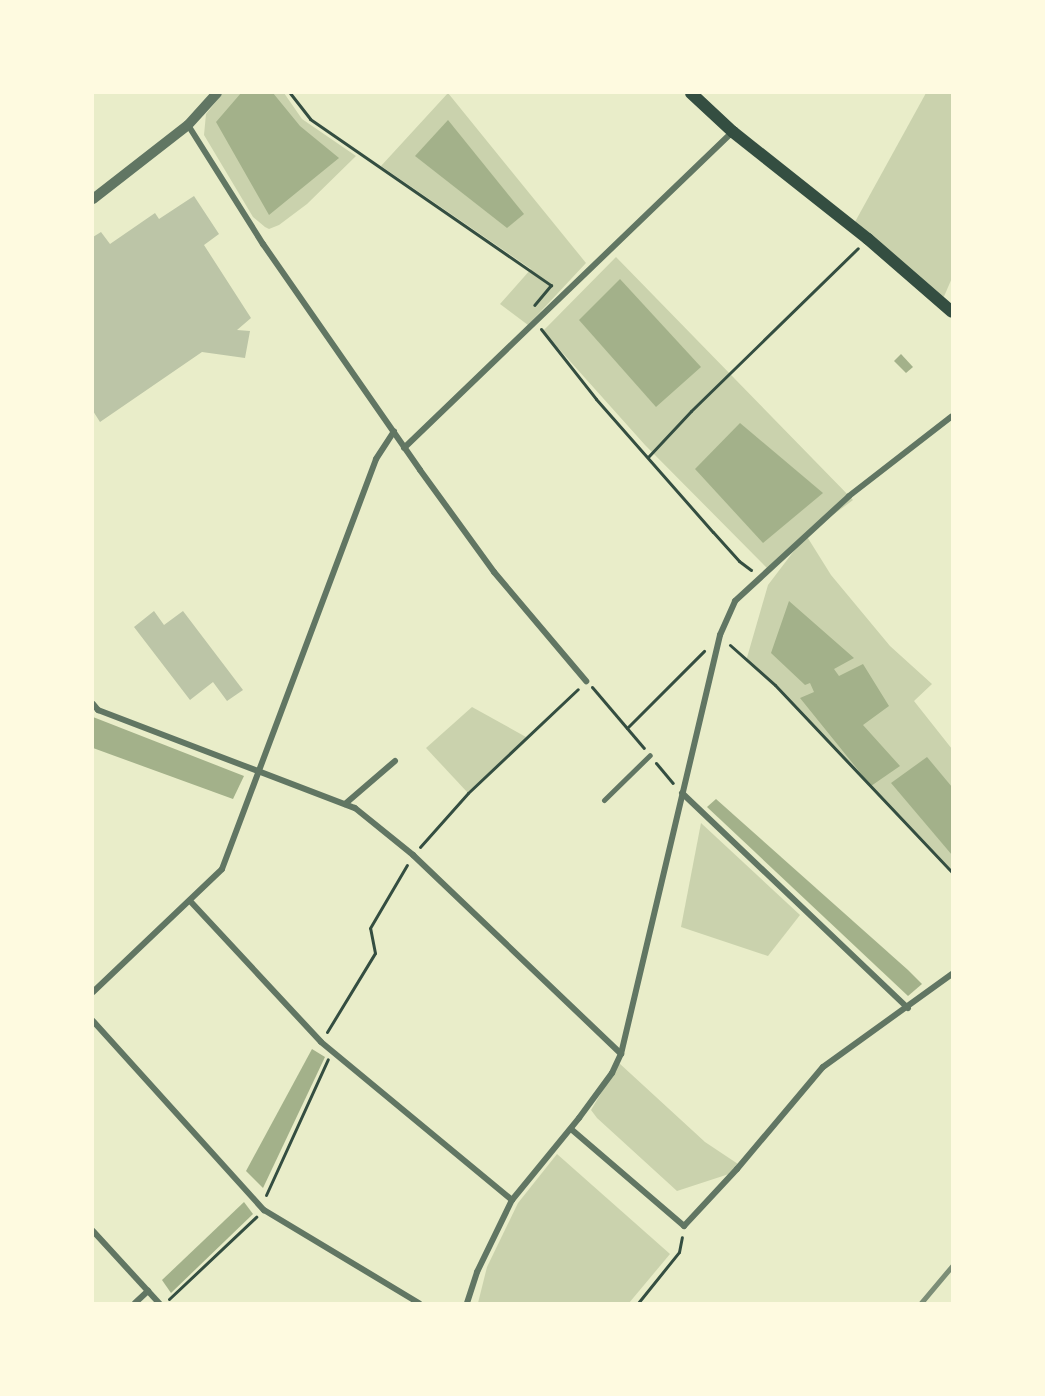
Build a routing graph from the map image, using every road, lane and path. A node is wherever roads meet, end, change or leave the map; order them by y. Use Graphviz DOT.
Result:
graph roads {
  1 [pos="217,93"];
  2 [pos="290,93"];
  3 [pos="691,93"];
  4 [pos="188,125"];
  5 [pos="733,132"];
  6 [pos="93,199"];
  7 [pos="868,239"];
  8 [pos="952,312"];
  9 [pos="528,313"];
  10 [pos="536,324"];
  11 [pos="952,416"];
  12 [pos="394,431"];
  13 [pos="404,448"];
  14 [pos="648,457"];
  15 [pos="760,577"];
  16 [pos="720,635"];
  17 [pos="718,643"];
  18 [pos="586,681"];
  19 [pos="93,704"];
  20 [pos="650,755"];
  21 [pos="394,761"];
  22 [pos="257,770"];
  23 [pos="682,793"];
  24 [pos="604,800"];
  25 [pos="345,804"];
  26 [pos="413,855"];
  27 [pos="952,872"];
  28 [pos="191,902"];
  29 [pos="952,974"];
  30 [pos="93,993"];
  31 [pos="908,1008"];
  32 [pos="93,1021"];
  33 [pos="321,1042"];
  34 [pos="621,1054"];
  35 [pos="571,1128"];
  36 [pos="512,1200"];
  37 [pos="264,1210"];
  38 [pos="684,1226"];
  39 [pos="93,1231"];
  40 [pos="148,1291"];
  41 [pos="135,1303"];
  42 [pos="159,1303"];
  43 [pos="164,1303"];
  44 [pos="419,1303"];
  45 [pos="467,1303"];
  46 [pos="638,1303"];
  1 -- 4 [label="street"];
  2 -- 9 [label="path"];
  3 -- 5 [label="main road"];
  4 -- 6 [label="street"];
  4 -- 12 [label="street"];
  5 -- 7 [label="main road"];
  5 -- 10 [label="street"];
  7 -- 8 [label="main road"];
  7 -- 14 [label="path"];
  10 -- 13 [label="street"];
  10 -- 14 [label="path"];
  11 -- 15 [label="street"];
  12 -- 13 [label="street"];
  12 -- 22 [label="street"];
  13 -- 18 [label="street"];
  14 -- 15 [label="path"];
  15 -- 16 [label="street"];
  16 -- 17 [label="street"];
  16 -- 27 [label="path"];
  17 -- 18 [label="path"];
  17 -- 23 [label="street"];
  18 -- 26 [label="path"];
  19 -- 22 [label="street"];
  20 -- 24 [label="street"];
  21 -- 25 [label="street"];
  22 -- 25 [label="street"];
  22 -- 28 [label="street"];
  23 -- 31 [label="street"];
  23 -- 34 [label="street"];
  25 -- 26 [label="street"];
  26 -- 33 [label="path"];
  26 -- 34 [label="street"];
  28 -- 30 [label="street"];
  28 -- 33 [label="street"];
  29 -- 31 [label="street"];
  31 -- 38 [label="street"];
  32 -- 37 [label="street"];
  33 -- 36 [label="street"];
  33 -- 37 [label="path"];
  34 -- 35 [label="street"];
  35 -- 36 [label="street"];
  35 -- 38 [label="street"];
  36 -- 45 [label="street"];
  37 -- 43 [label="path"];
  37 -- 44 [label="street"];
  38 -- 46 [label="path"];
  39 -- 40 [label="street"];
  40 -- 41 [label="street"];
  40 -- 42 [label="street"];
}
